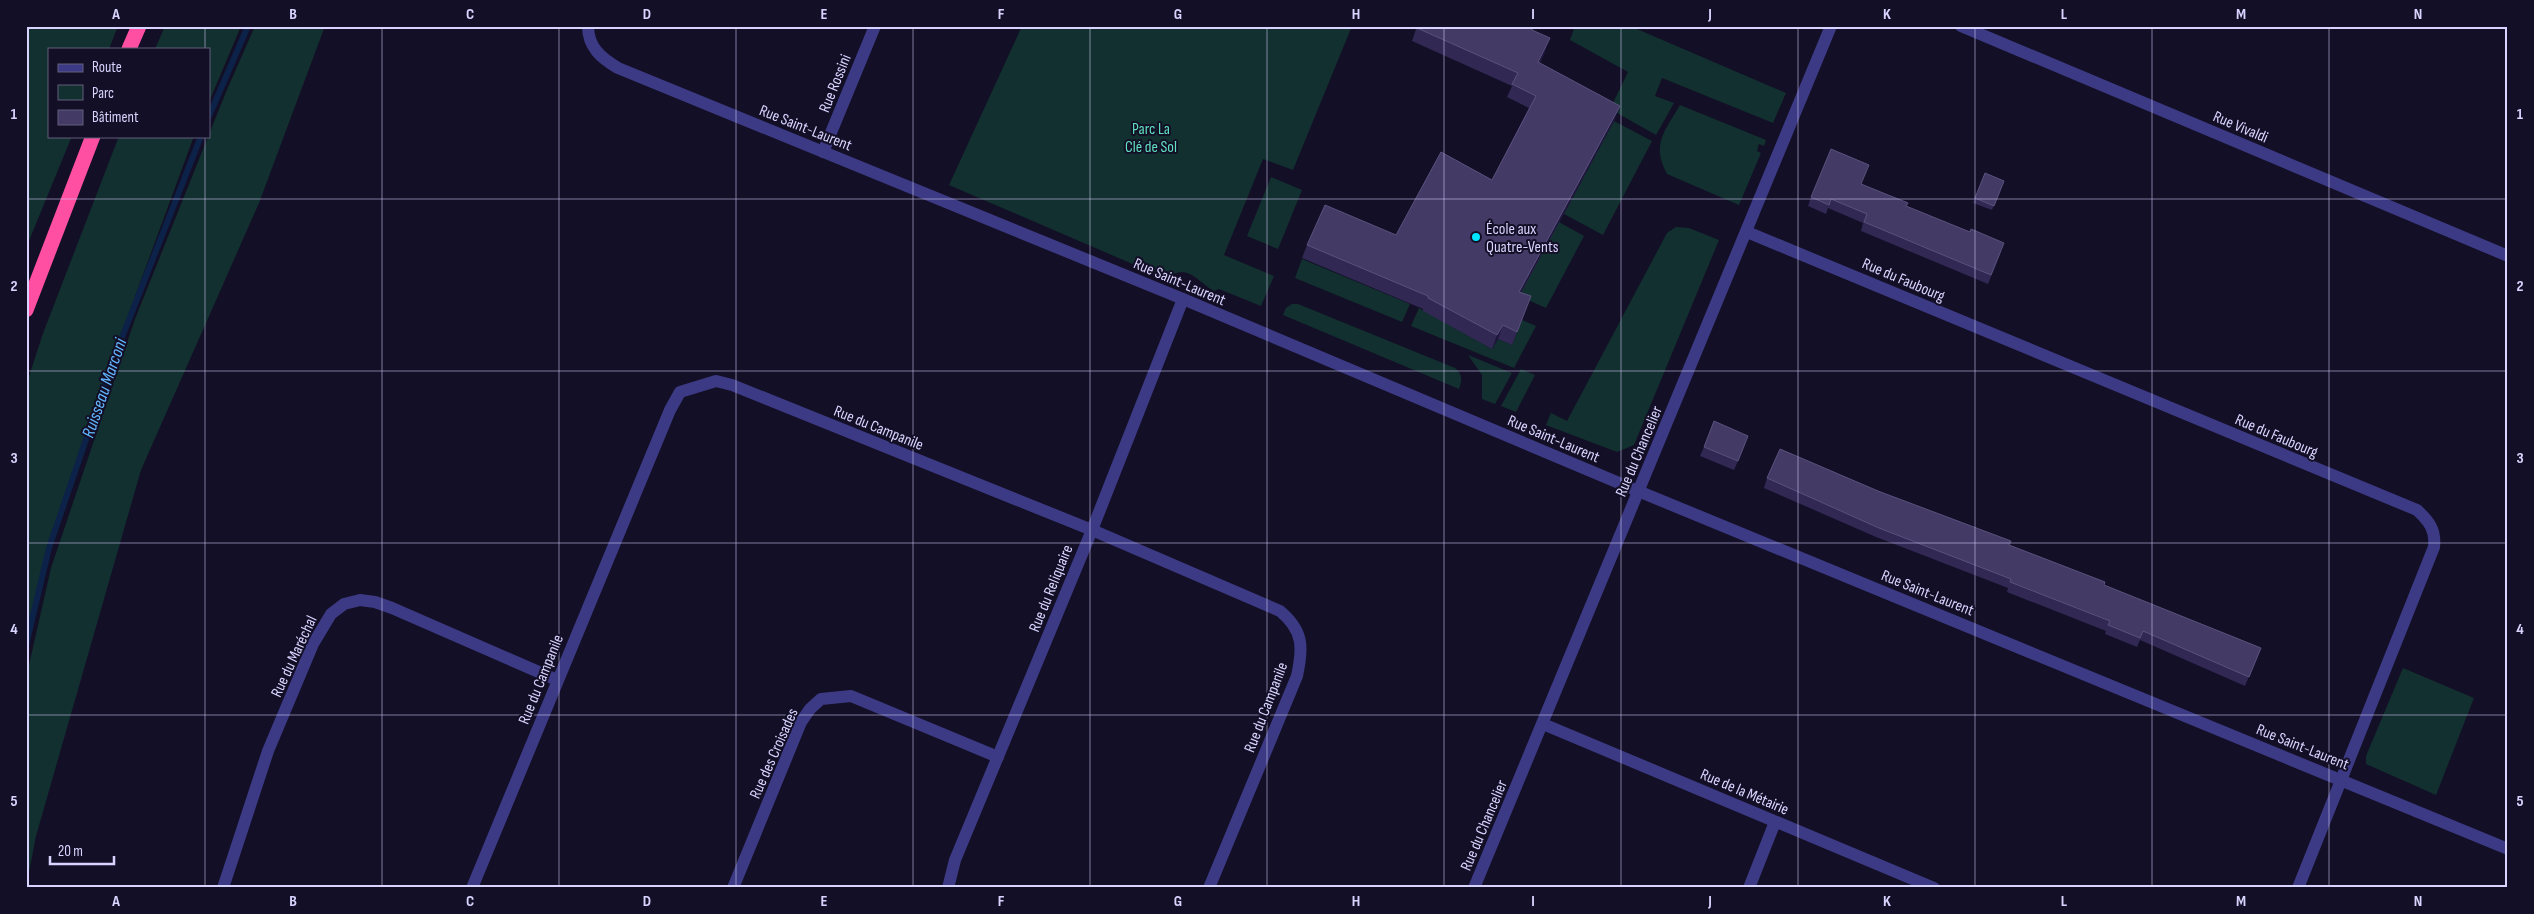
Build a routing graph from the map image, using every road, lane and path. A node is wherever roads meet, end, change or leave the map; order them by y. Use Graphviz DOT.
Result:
graph roads {
  1 [pos="139,26"];
  2 [pos="588,26"];
  3 [pos="875,26"];
  4 [pos="1831,26"];
  5 [pos="1961,26"];
  6 [pos="129,48"];
  7 [pos="92,138"];
  8 [pos="823,152"];
  9 [pos="1747,232"];
  10 [pos="2508,256"];
  11 [pos="1183,300"];
  12 [pos="26,310"];
  13 [pos="1638,491"];
  14 [pos="1092,530"];
  15 [pos="557,680"];
  16 [pos="1543,724"];
  17 [pos="998,756"];
  18 [pos="2340,779"];
  19 [pos="1775,822"];
  20 [pos="2508,849"];
  21 [pos="223,888"];
  22 [pos="472,888"];
  23 [pos="733,888"];
  24 [pos="948,888"];
  25 [pos="1209,888"];
  26 [pos="1474,888"];
  27 [pos="1749,888"];
  28 [pos="1934,888"];
  29 [pos="2298,888"];
  1 -- 6 [label="highway"];
  2 -- 8 [label="street, Rue Saint-Laurent"];
  3 -- 8 [label="street, Rue Rossini"];
  4 -- 9 [label="street, Rue du Chancelier"];
  5 -- 10 [label="street, Rue Vivaldi"];
  7 -- 12 [label="highway"];
  8 -- 11 [label="street, Rue Saint-Laurent"];
  9 -- 13 [label="street, Rue du Chancelier"];
  9 -- 18 [label="street, Rue du Faubourg"];
  11 -- 13 [label="street, Rue Saint-Laurent"];
  11 -- 14 [label="street, Rue du Reliquaire"];
  13 -- 16 [label="street, Rue du Chancelier"];
  13 -- 18 [label="street, Rue Saint-Laurent"];
  14 -- 15 [label="street, Rue du Campanile"];
  14 -- 17 [label="street, Rue du Reliquaire"];
  14 -- 25 [label="street, Rue du Campanile"];
  15 -- 21 [label="street, Rue du Maréchal"];
  15 -- 22 [label="street, Rue du Campanile"];
  16 -- 19 [label="street, Rue de la Métairie"];
  16 -- 26 [label="street, Rue du Chancelier"];
  17 -- 23 [label="street, Rue des Croisades"];
  17 -- 24 [label="street, Rue du Reliquaire"];
  18 -- 20 [label="street, Rue Saint-Laurent"];
  18 -- 29 [label="street, Rue du Faubourg"];
  19 -- 27 [label="street"];
  19 -- 28 [label="street, Rue de la Métairie"];
}
